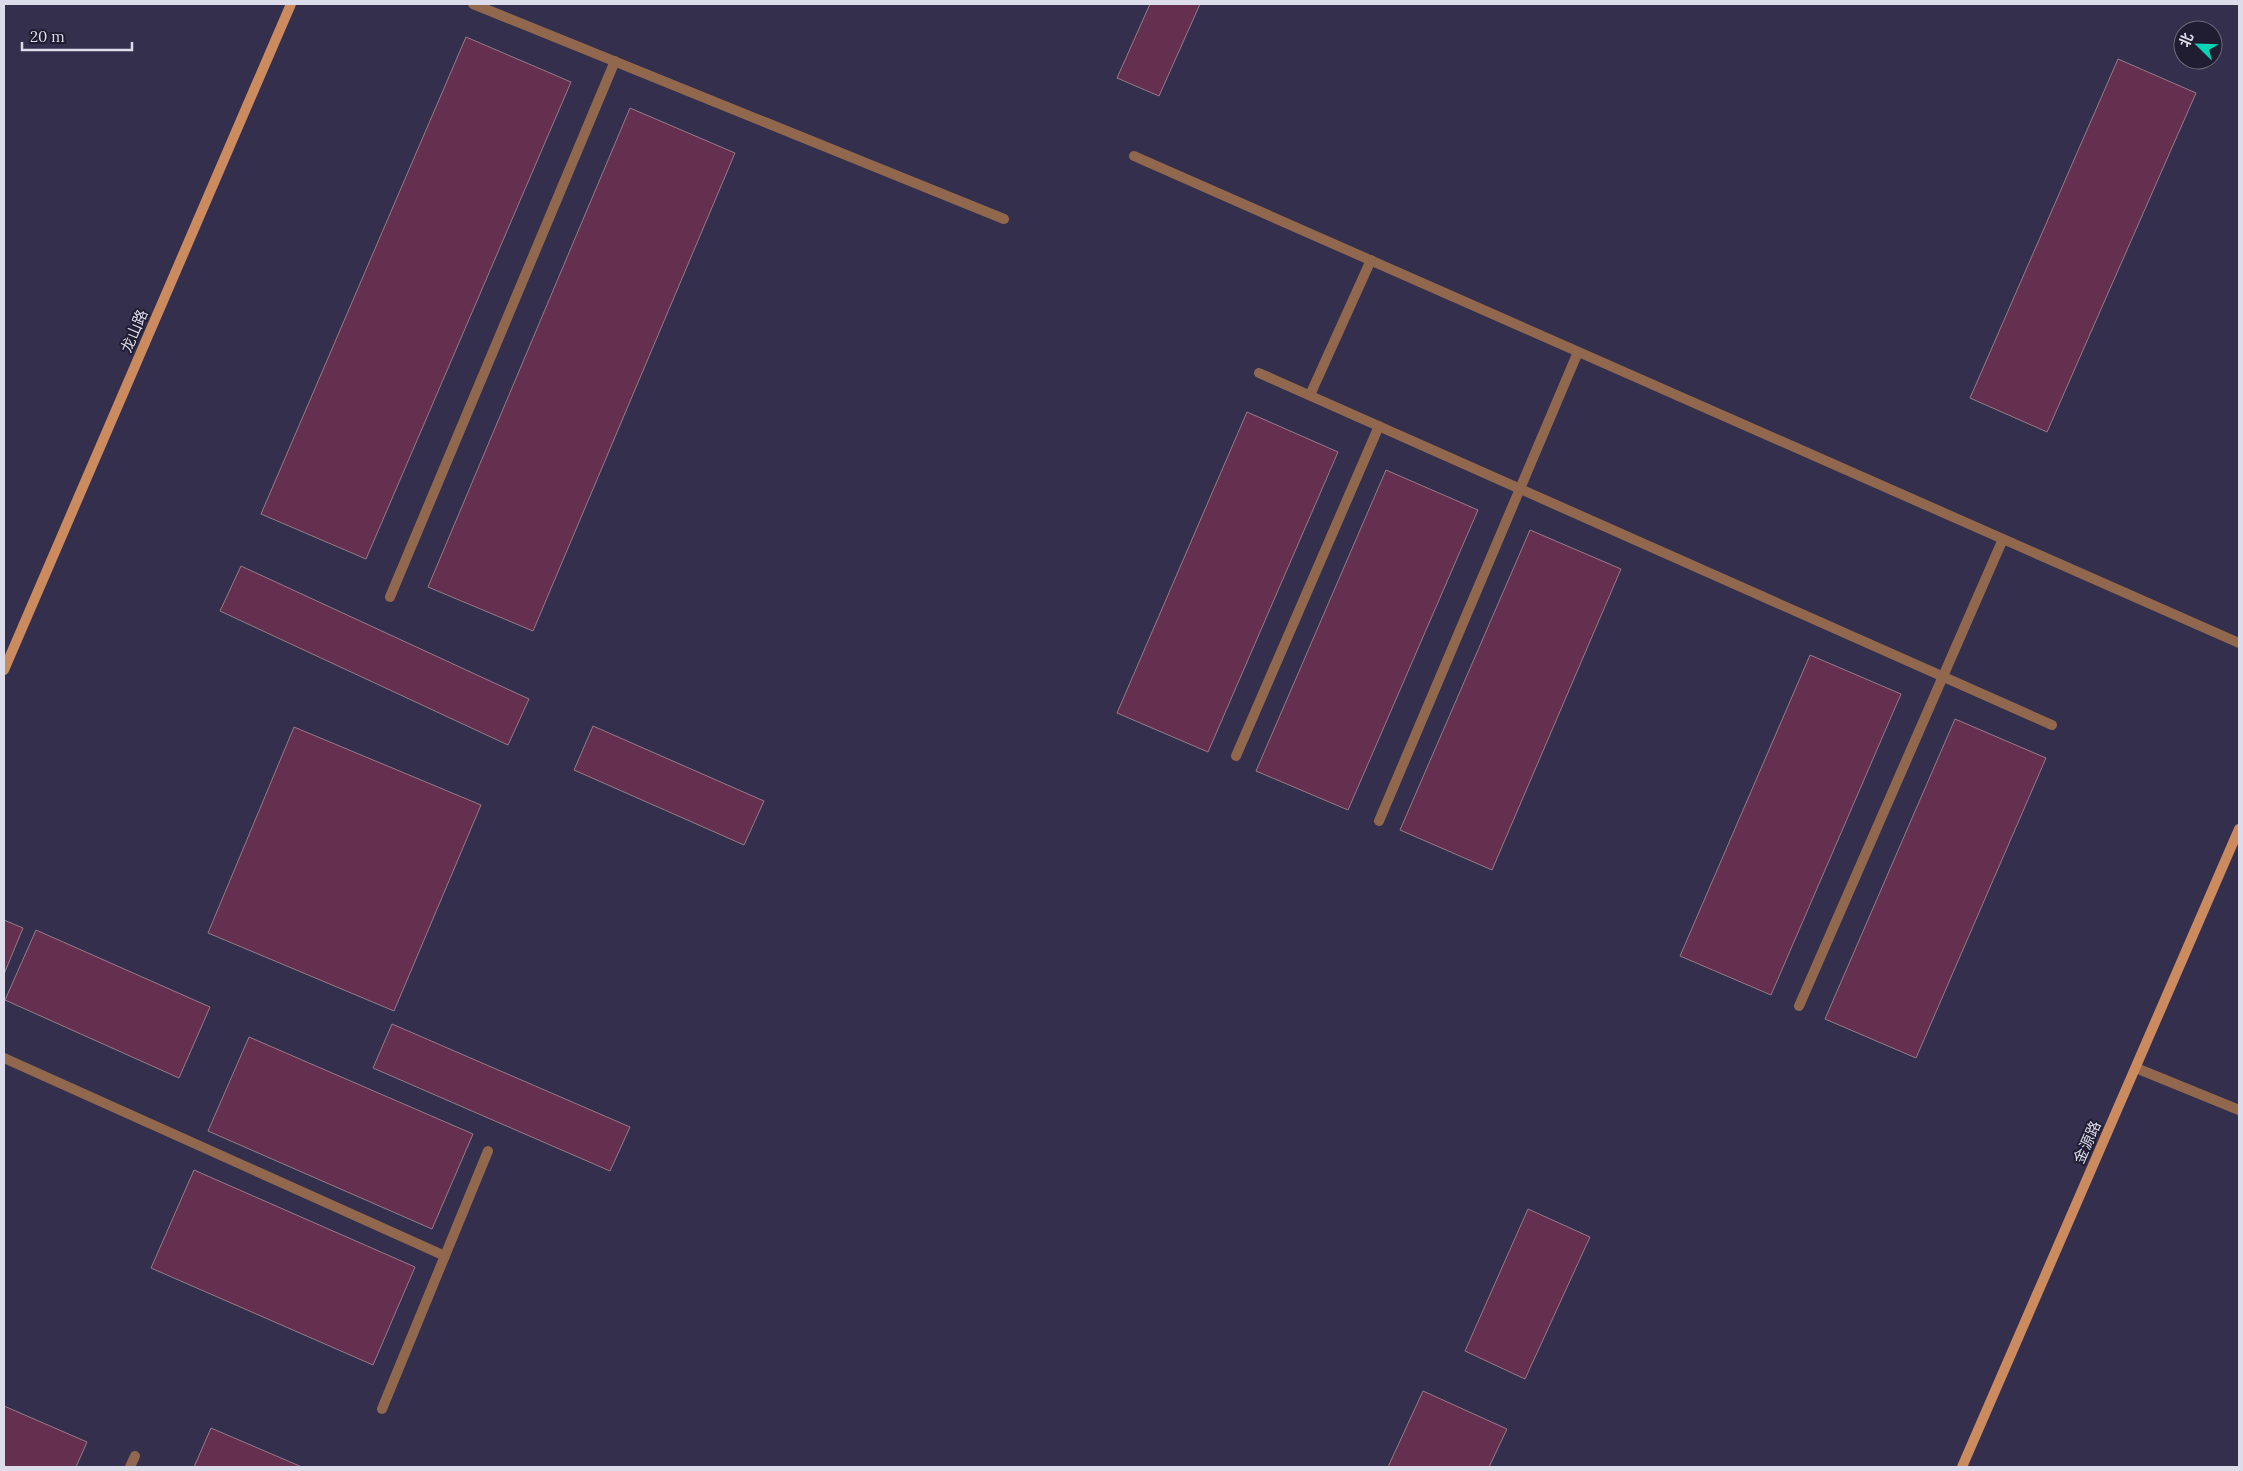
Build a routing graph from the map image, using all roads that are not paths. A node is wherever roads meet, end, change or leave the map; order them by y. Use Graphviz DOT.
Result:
graph roads {
  1 [pos="291,4"];
  2 [pos="473,4"];
  3 [pos="615,61"];
  4 [pos="1134,156"];
  5 [pos="1004,219"];
  6 [pos="1371,260"];
  7 [pos="1578,352"];
  8 [pos="1259,372"];
  9 [pos="1310,395"];
  10 [pos="1379,426"];
  11 [pos="1520,489"];
  12 [pos="2003,539"];
  13 [pos="390,597"];
  14 [pos="2239,642"];
  15 [pos="4,670"];
  16 [pos="1943,677"];
  17 [pos="2052,725"];
  18 [pos="1236,756"];
  19 [pos="1379,821"];
  20 [pos="2239,829"];
  21 [pos="1799,1006"];
  22 [pos="4,1058"];
  23 [pos="2136,1068"];
  24 [pos="2239,1110"];
  25 [pos="488,1152"];
  26 [pos="445,1256"];
  27 [pos="382,1409"];
  28 [pos="135,1456"];
  29 [pos="130,1467"];
  30 [pos="1962,1467"];
  1 -- 15 [label="street, 龙山路"];
  2 -- 3 [label="lane"];
  3 -- 5 [label="lane"];
  3 -- 13 [label="lane"];
  4 -- 6 [label="lane"];
  6 -- 7 [label="lane"];
  6 -- 9 [label="lane"];
  7 -- 11 [label="lane"];
  7 -- 12 [label="lane"];
  8 -- 9 [label="lane"];
  9 -- 10 [label="lane"];
  10 -- 11 [label="lane"];
  10 -- 18 [label="lane"];
  11 -- 16 [label="lane"];
  11 -- 19 [label="lane"];
  12 -- 14 [label="lane"];
  12 -- 16 [label="lane"];
  16 -- 17 [label="lane"];
  16 -- 21 [label="lane"];
  20 -- 23 [label="street, 金源路"];
  22 -- 26 [label="lane"];
  23 -- 24 [label="lane"];
  23 -- 30 [label="street, 金源路"];
  25 -- 26 [label="lane"];
  26 -- 27 [label="lane"];
  28 -- 29 [label="lane"];
}
